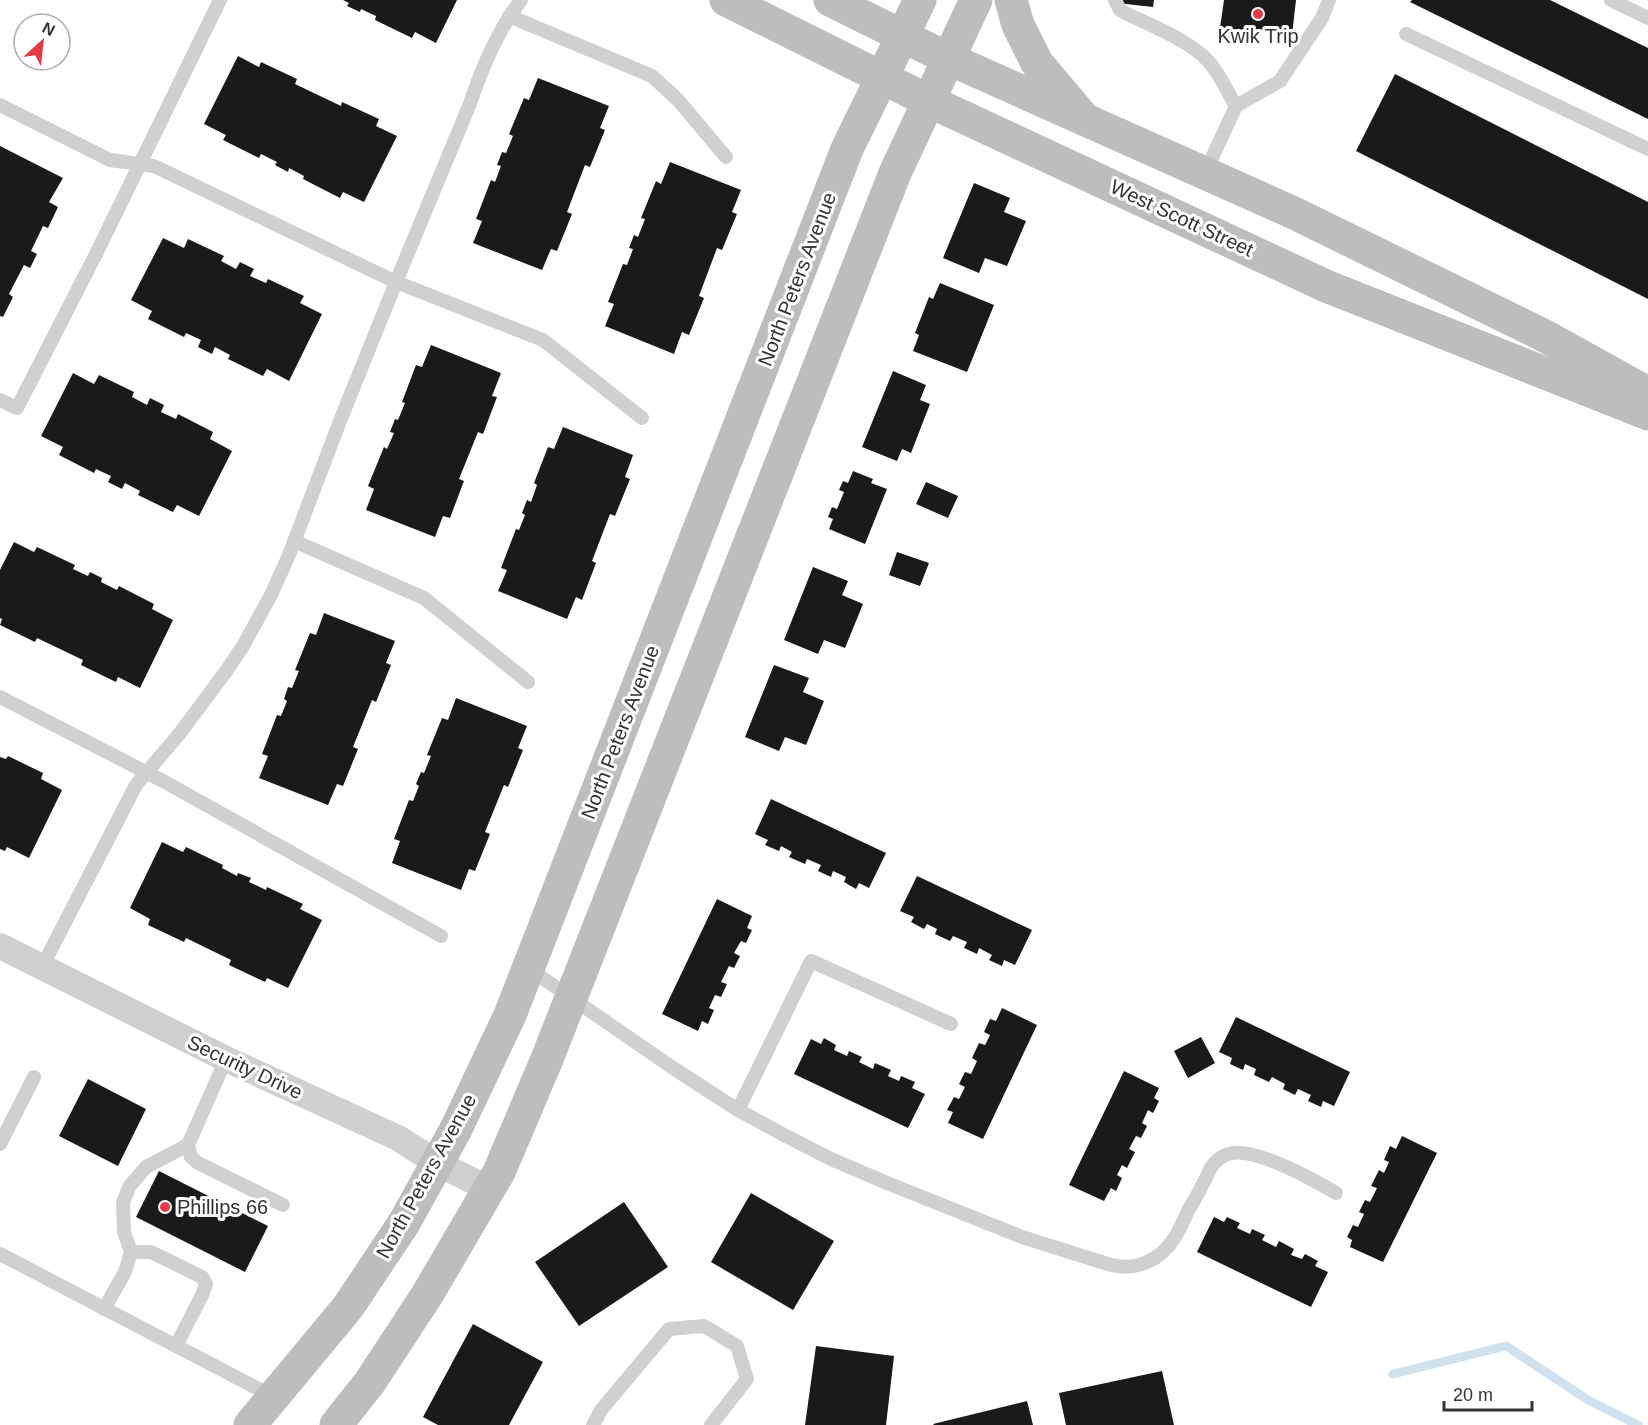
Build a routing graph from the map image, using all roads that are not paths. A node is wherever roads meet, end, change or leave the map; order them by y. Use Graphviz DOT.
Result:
graph roads {
  1 [pos="220,0"];
  2 [pos="521,0"];
  3 [pos="726,0"];
  4 [pos="830,0"];
  5 [pos="920,0"];
  6 [pos="976,0"];
  7 [pos="1011,0"];
  8 [pos="1115,0"];
  9 [pos="1329,0"];
  10 [pos="1611,0"];
  11 [pos="509,16"];
  12 [pos="1648,18"];
  13 [pos="1406,34"];
  14 [pos="903,35"];
  15 [pos="949,59"];
  16 [pos="882,77"];
  17 [pos="929,101"];
  18 [pos="0,105"];
  19 [pos="1236,106"];
  20 [pos="1085,120"];
  21 [pos="1648,149"];
  22 [pos="726,157"];
  23 [pos="140,164"];
  24 [pos="1204,173"];
  25 [pos="396,282"];
  26 [pos="1648,393"];
  27 [pos="0,400"];
  28 [pos="1648,414"];
  29 [pos="642,418"];
  30 [pos="294,541"];
  31 [pos="528,682"];
  32 [pos="0,697"];
  33 [pos="147,773"];
  34 [pos="441,936"];
  35 [pos="0,946"];
  36 [pos="42,967"];
  37 [pos="528,968"];
  38 [pos="571,999"];
  39 [pos="951,1024"];
  40 [pos="226,1059"];
  41 [pos="34,1077"];
  42 [pos="738,1110"];
  43 [pos="0,1144"];
  44 [pos="188,1145"];
  45 [pos="437,1163"];
  46 [pos="489,1189"];
  47 [pos="1336,1193"];
  48 [pos="283,1205"];
  49 [pos="131,1252"];
  50 [pos="0,1254"];
  51 [pos="104,1309"];
  52 [pos="176,1346"];
  53 [pos="274,1397"];
  54 [pos="250,1425"];
  55 [pos="336,1425"];
  56 [pos="592,1425"];
  57 [pos="711,1425"];
  1 -- 23 [label="lane"];
  2 -- 11 [label="lane"];
  3 -- 16 [label="main road, West Scott Street"];
  4 -- 14 [label="main road"];
  5 -- 14 [label="main road, North Peters Avenue"];
  6 -- 15 [label="main road"];
  7 -- 20 [label="main road"];
  8 -- 19 [label="lane"];
  9 -- 19 [label="lane"];
  10 -- 12 [label="lane"];
  11 -- 22 [label="lane"];
  11 -- 25 [label="lane"];
  13 -- 21 [label="lane"];
  14 -- 15 [label="main road"];
  14 -- 16 [label="main road, North Peters Avenue"];
  15 -- 17 [label="main road"];
  15 -- 20 [label="main road"];
  16 -- 17 [label="main road, West Scott Street"];
  16 -- 37 [label="main road, North Peters Avenue"];
  17 -- 28 [label="main road, West Scott Street"];
  17 -- 38 [label="main road"];
  18 -- 23 [label="lane"];
  19 -- 24 [label="lane"];
  20 -- 24 [label="main road"];
  23 -- 25 [label="lane"];
  23 -- 27 [label="lane"];
  24 -- 26 [label="main road"];
  25 -- 29 [label="lane"];
  25 -- 30 [label="lane"];
  30 -- 31 [label="lane"];
  30 -- 33 [label="lane"];
  32 -- 33 [label="lane"];
  33 -- 34 [label="lane"];
  33 -- 36 [label="lane"];
  35 -- 36 [label="street, Security Drive"];
  36 -- 40 [label="street, Security Drive"];
  37 -- 38 [label="lane"];
  37 -- 45 [label="main road, North Peters Avenue"];
  38 -- 42 [label="lane"];
  38 -- 46 [label="main road"];
  39 -- 42 [label="lane"];
  40 -- 44 [label="lane"];
  40 -- 45 [label="street, Security Drive"];
  41 -- 43 [label="lane"];
  42 -- 47 [label="lane"];
  44 -- 48 [label="lane"];
  44 -- 49 [label="lane"];
  45 -- 46 [label="street, Security Drive"];
  45 -- 53 [label="main road, North Peters Avenue"];
  46 -- 55 [label="main road"];
  49 -- 51 [label="lane"];
  49 -- 52 [label="lane"];
  50 -- 51 [label="lane"];
  51 -- 52 [label="lane"];
  52 -- 53 [label="lane"];
  53 -- 54 [label="main road, North Peters Avenue"];
  56 -- 57 [label="lane"];
}
